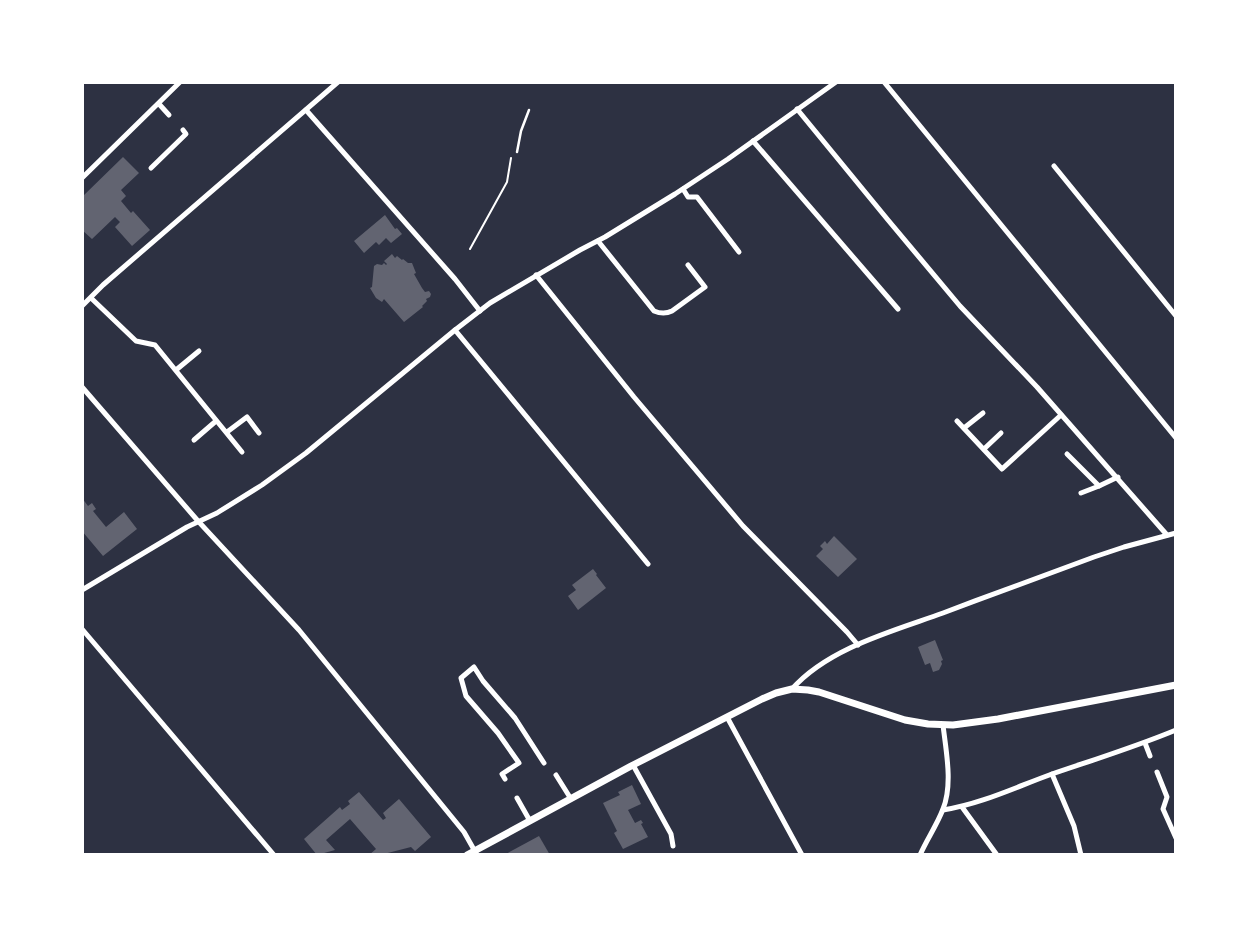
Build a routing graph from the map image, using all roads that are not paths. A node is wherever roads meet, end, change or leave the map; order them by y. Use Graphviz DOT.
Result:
graph roads {
  1 [pos="180,82"];
  2 [pos="338,82"];
  3 [pos="836,82"];
  4 [pos="884,82"];
  5 [pos="159,104"];
  6 [pos="797,109"];
  7 [pos="306,110"];
  8 [pos="529,110"];
  9 [pos="169,115"];
  10 [pos="183,130"];
  11 [pos="753,141"];
  12 [pos="517,152"];
  13 [pos="1054,166"];
  14 [pos="150,169"];
  15 [pos="82,178"];
  16 [pos="683,189"];
  17 [pos="598,241"];
  18 [pos="740,252"];
  19 [pos="688,265"];
  20 [pos="536,275"];
  21 [pos="92,298"];
  22 [pos="82,306"];
  23 [pos="898,309"];
  24 [pos="480,311"];
  25 [pos="1176,316"];
  26 [pos="454,330"];
  27 [pos="199,351"];
  28 [pos="176,370"];
  29 [pos="82,387"];
  30 [pos="983,413"];
  31 [pos="1062,415"];
  32 [pos="216,421"];
  33 [pos="957,421"];
  34 [pos="964,428"];
  35 [pos="227,432"];
  36 [pos="259,433"];
  37 [pos="1001,433"];
  38 [pos="1176,438"];
  39 [pos="194,440"];
  40 [pos="984,449"];
  41 [pos="242,452"];
  42 [pos="1067,454"];
  43 [pos="1118,477"];
  44 [pos="1099,486"];
  45 [pos="1082,493"];
  46 [pos="198,521"];
  47 [pos="1176,533"];
  48 [pos="1167,536"];
  49 [pos="648,564"];
  50 [pos="82,590"];
  51 [pos="82,629"];
  52 [pos="858,645"];
  53 [pos="1176,685"];
  54 [pos="792,689"];
  55 [pos="727,717"];
  56 [pos="943,725"];
  57 [pos="1176,730"];
  58 [pos="1145,743"];
  59 [pos="1150,756"];
  60 [pos="544,763"];
  61 [pos="634,765"];
  62 [pos="1157,772"];
  63 [pos="1052,774"];
  64 [pos="556,775"];
  65 [pos="505,779"];
  66 [pos="517,798"];
  67 [pos="571,799"];
  68 [pos="962,807"];
  69 [pos="943,810"];
  70 [pos="530,821"];
  71 [pos="1176,838"];
  72 [pos="673,846"];
  73 [pos="473,853"];
  74 [pos="274,855"];
  75 [pos="802,855"];
  76 [pos="920,855"];
  77 [pos="997,855"];
  78 [pos="1081,855"];
  1 -- 5 [label="street"];
  2 -- 7 [label="street"];
  3 -- 6 [label="street"];
  4 -- 38 [label="street"];
  5 -- 9 [label="street"];
  5 -- 15 [label="street"];
  6 -- 11 [label="street"];
  6 -- 31 [label="street"];
  7 -- 21 [label="street"];
  7 -- 24 [label="street"];
  8 -- 12 [label="lane"];
  10 -- 14 [label="street"];
  11 -- 16 [label="street"];
  11 -- 23 [label="street"];
  13 -- 25 [label="street"];
  16 -- 17 [label="street"];
  16 -- 18 [label="street"];
  17 -- 19 [label="street"];
  17 -- 20 [label="street"];
  20 -- 24 [label="street"];
  20 -- 52 [label="street"];
  21 -- 22 [label="street"];
  21 -- 28 [label="street"];
  24 -- 26 [label="street"];
  26 -- 46 [label="street"];
  26 -- 49 [label="street"];
  27 -- 28 [label="street"];
  28 -- 32 [label="street"];
  29 -- 46 [label="street"];
  30 -- 34 [label="street"];
  31 -- 40 [label="street"];
  31 -- 43 [label="street"];
  32 -- 35 [label="street"];
  32 -- 39 [label="street"];
  33 -- 34 [label="street"];
  34 -- 40 [label="street"];
  35 -- 36 [label="street"];
  35 -- 41 [label="street"];
  37 -- 40 [label="street"];
  42 -- 44 [label="street"];
  43 -- 44 [label="street"];
  43 -- 48 [label="street"];
  44 -- 45 [label="street"];
  46 -- 50 [label="street"];
  46 -- 73 [label="street"];
  47 -- 48 [label="street"];
  48 -- 52 [label="street"];
  51 -- 74 [label="street"];
  52 -- 54 [label="street"];
  53 -- 56 [label="street"];
  54 -- 55 [label="street"];
  54 -- 56 [label="street"];
  55 -- 61 [label="street"];
  55 -- 75 [label="street"];
  56 -- 69 [label="street"];
  57 -- 58 [label="street"];
  58 -- 59 [label="street"];
  58 -- 63 [label="street"];
  60 -- 65 [label="street"];
  61 -- 67 [label="street"];
  61 -- 72 [label="street"];
  62 -- 71 [label="street"];
  63 -- 68 [label="street"];
  63 -- 78 [label="street"];
  64 -- 67 [label="street"];
  66 -- 70 [label="street"];
  67 -- 70 [label="street"];
  68 -- 69 [label="street"];
  68 -- 77 [label="street"];
  69 -- 76 [label="street"];
  70 -- 73 [label="street"];
}
